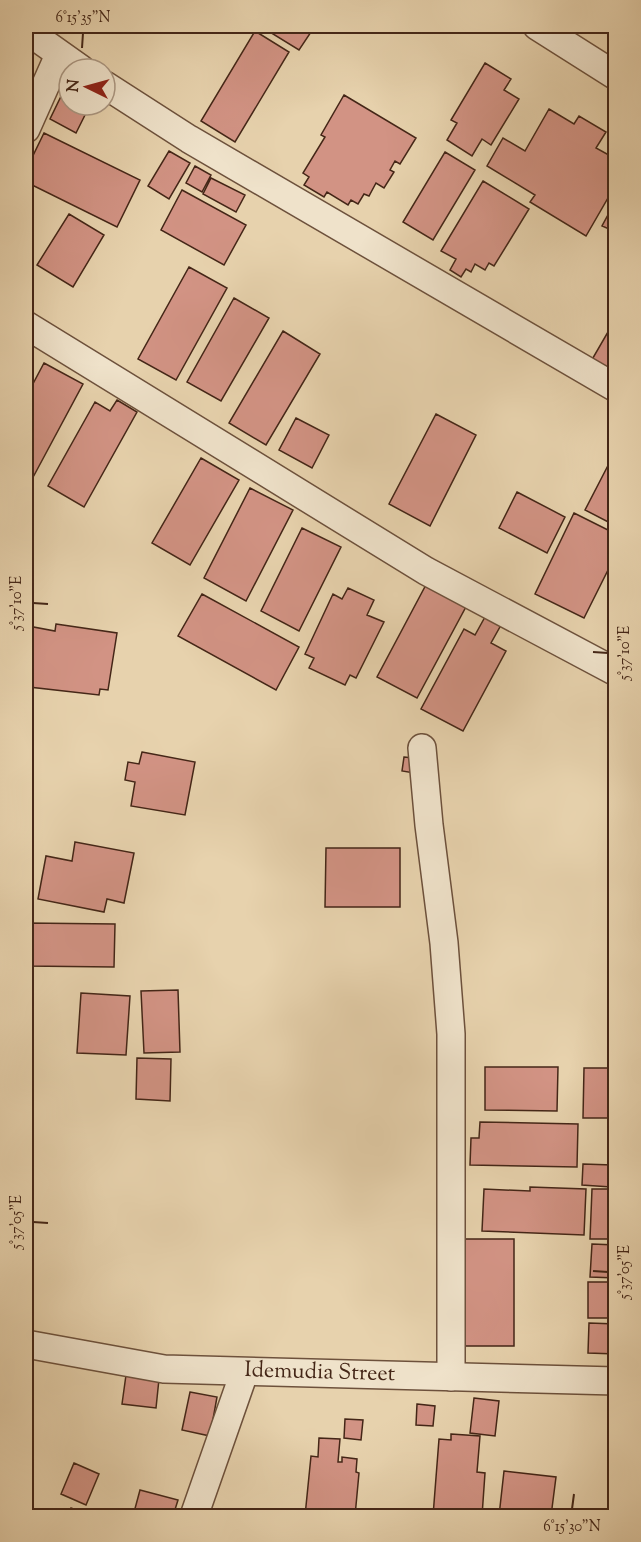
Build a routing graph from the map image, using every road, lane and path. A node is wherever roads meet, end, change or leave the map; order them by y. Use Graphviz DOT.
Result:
graph roads {
  1 [pos="537,26"];
  2 [pos="26,30"];
  3 [pos="63,57"];
  4 [pos="615,76"];
  5 [pos="57,82"];
  6 [pos="117,93"];
  7 [pos="26,129"];
  8 [pos="26,325"];
  9 [pos="615,388"];
  10 [pos="615,672"];
  11 [pos="422,748"];
  12 [pos="26,1344"];
  13 [pos="244,1373"];
  14 [pos="452,1377"];
  15 [pos="615,1382"];
  16 [pos="195,1516"];
  1 -- 4 [label="street"];
  2 -- 3 [label="street"];
  5 -- 7 [label="street"];
  6 -- 9 [label="street"];
  8 -- 10 [label="street"];
  11 -- 14 [label="street"];
  12 -- 13 [label="street, Idemudia Street"];
  13 -- 14 [label="street, Idemudia Street"];
  13 -- 16 [label="street"];
  14 -- 15 [label="street, Idemudia Street"];
}
